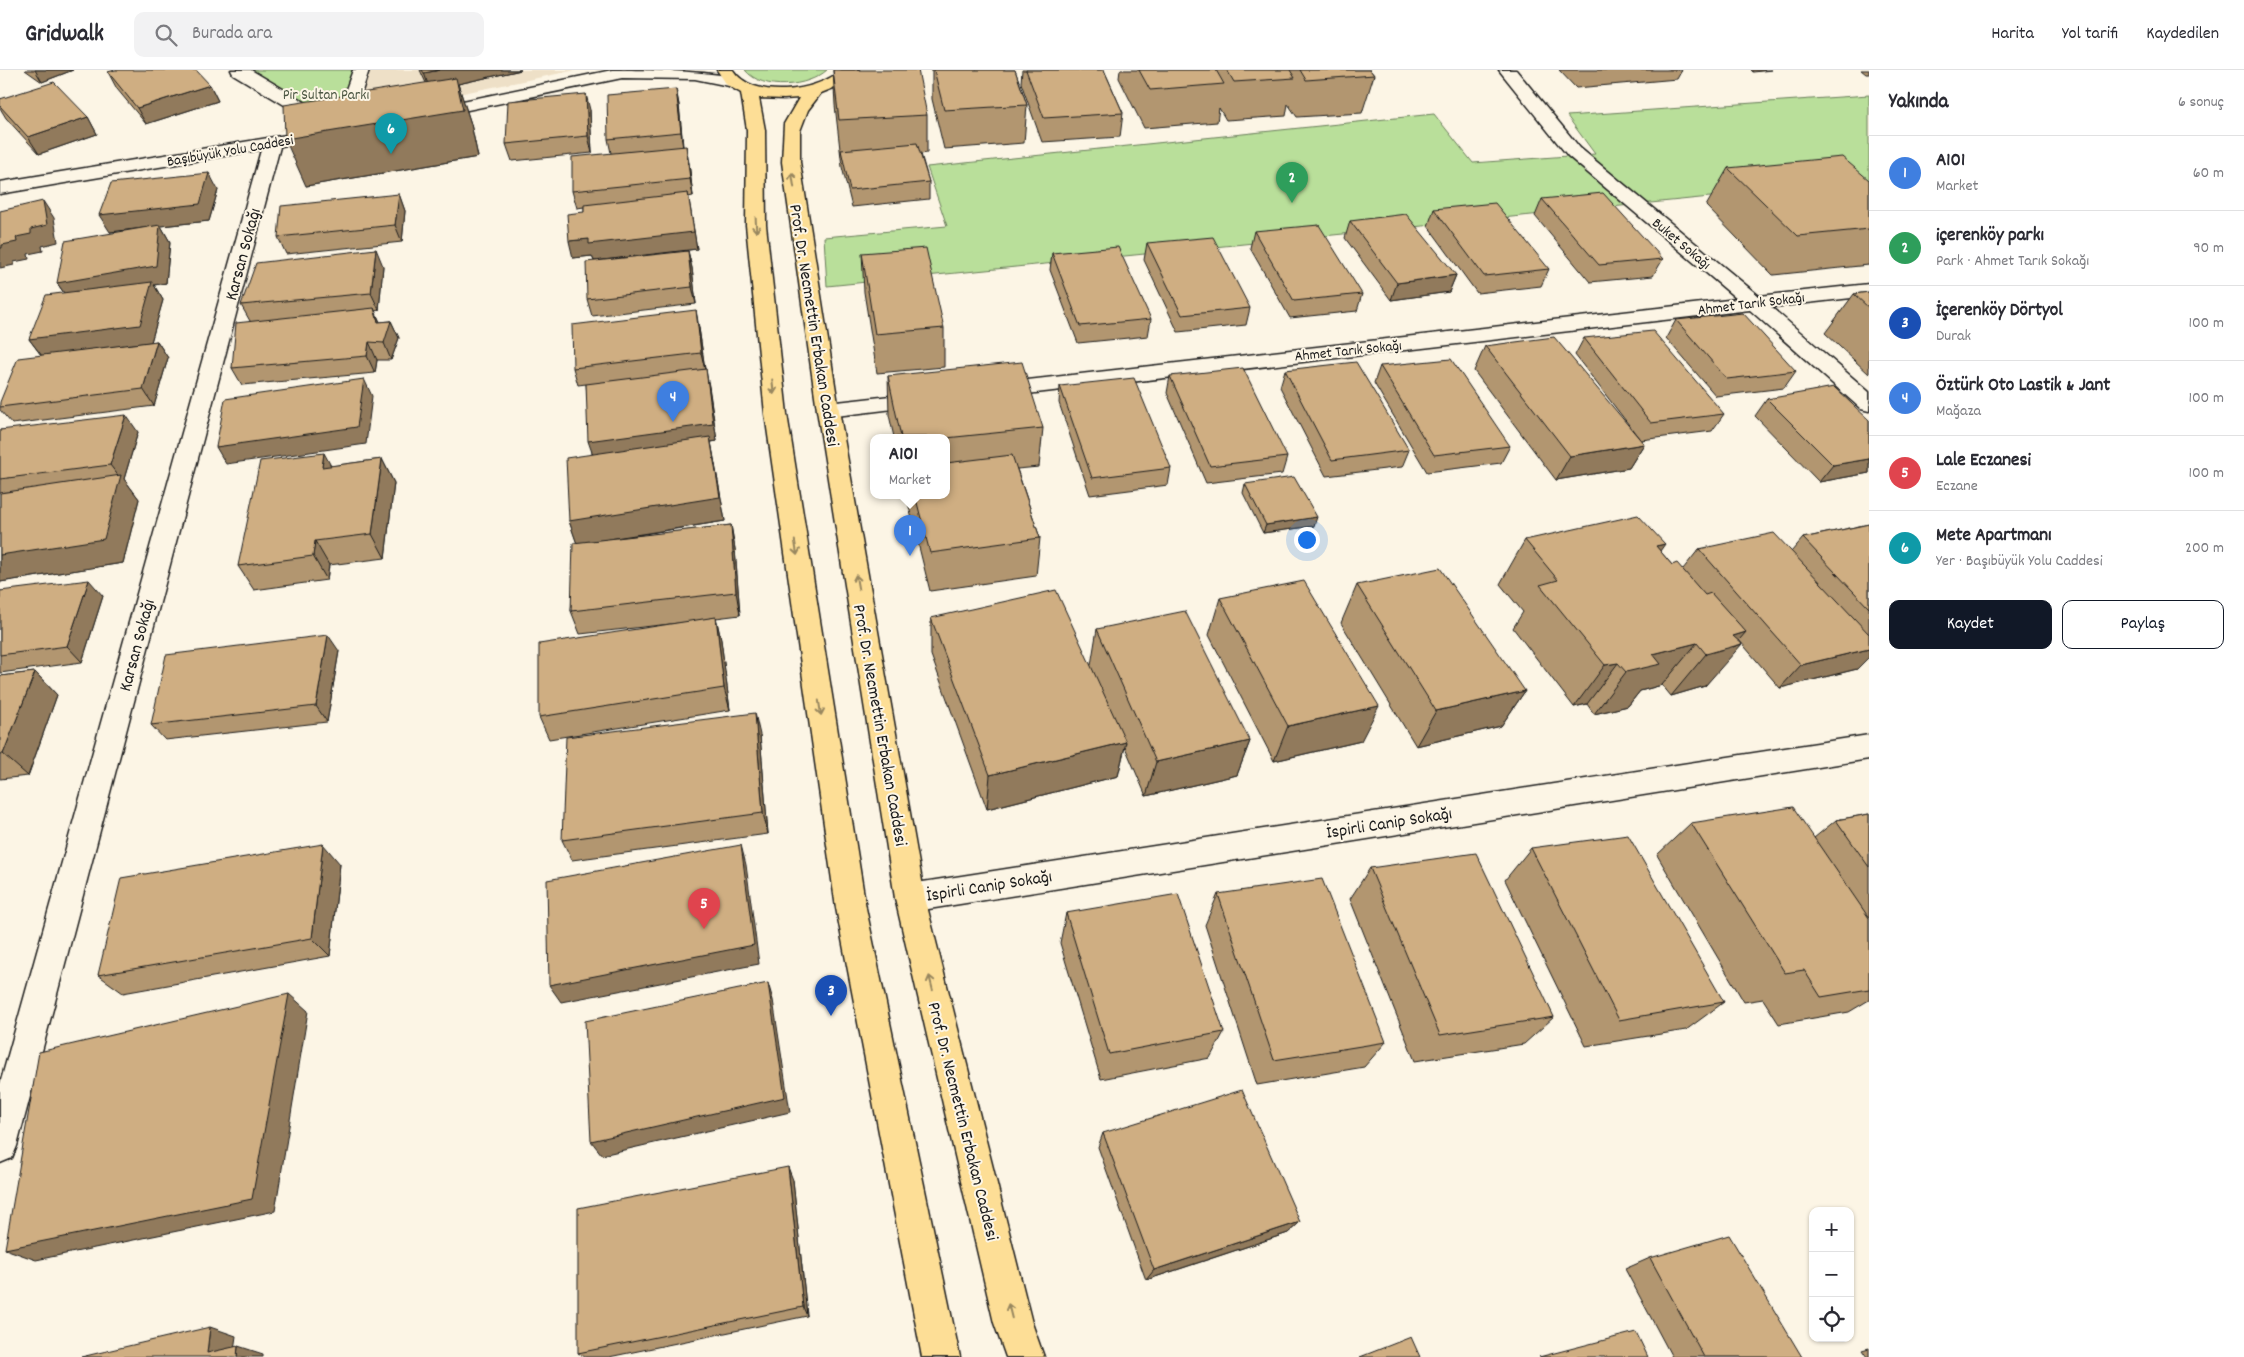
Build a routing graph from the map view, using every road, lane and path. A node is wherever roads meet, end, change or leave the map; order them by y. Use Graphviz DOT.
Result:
graph roads {
  1 [pos="239,70"];
  2 [pos="361,70"];
  3 [pos="1507,70"];
  4 [pos="627,71"];
  5 [pos="858,74"];
  6 [pos="736,81"];
  7 [pos="824,88"];
  8 [pos="408,117"];
  9 [pos="359,127"];
  10 [pos="340,131"];
  11 [pos="272,144"];
  12 [pos="0,188"];
  13 [pos="1869,290"];
  14 [pos="1754,303"];
  15 [pos="975,393"];
  16 [pos="946,396"];
  17 [pos="1869,404"];
  18 [pos="828,410"];
  19 [pos="1869,747"];
  20 [pos="910,898"];
  21 [pos="0,1146"];
  22 [pos="940,1357"];
  23 [pos="1025,1357"];
  1 -- 10 [label="street"];
  2 -- 10 [label="street"];
  3 -- 14 [label="street, Buket Sokağı"];
  4 -- 6 [label="street"];
  4 -- 8 [label="street"];
  5 -- 7 [label="main road, Prof. Dr. Necmettin Erbakan Caddesi"];
  6 -- 7 [label="main road"];
  6 -- 22 [label="main road, one-way"];
  18 -- 7 [label="main road, Prof. Dr. Necmettin Erbakan Caddesi, one-way"];
  9 -- 10 [label="street, Başıbüyük Yolu Caddesi"];
  10 -- 11 [label="street, Başıbüyük Yolu Caddesi"];
  11 -- 12 [label="street, Başıbüyük Yolu Caddesi"];
  11 -- 21 [label="street, Karsan Sokağı"];
  13 -- 14 [label="street, Ahmet Tarık Sokağı"];
  14 -- 15 [label="street, Ahmet Tarık Sokağı"];
  14 -- 17 [label="street, Buket Sokağı"];
  16 -- 18 [label="street"];
  20 -- 18 [label="main road, Prof. Dr. Necmettin Erbakan Caddesi, one-way"];
  19 -- 20 [label="street, İspirli Canip Sokağı"];
  23 -- 20 [label="main road, Prof. Dr. Necmettin Erbakan Caddesi, one-way"];
}
